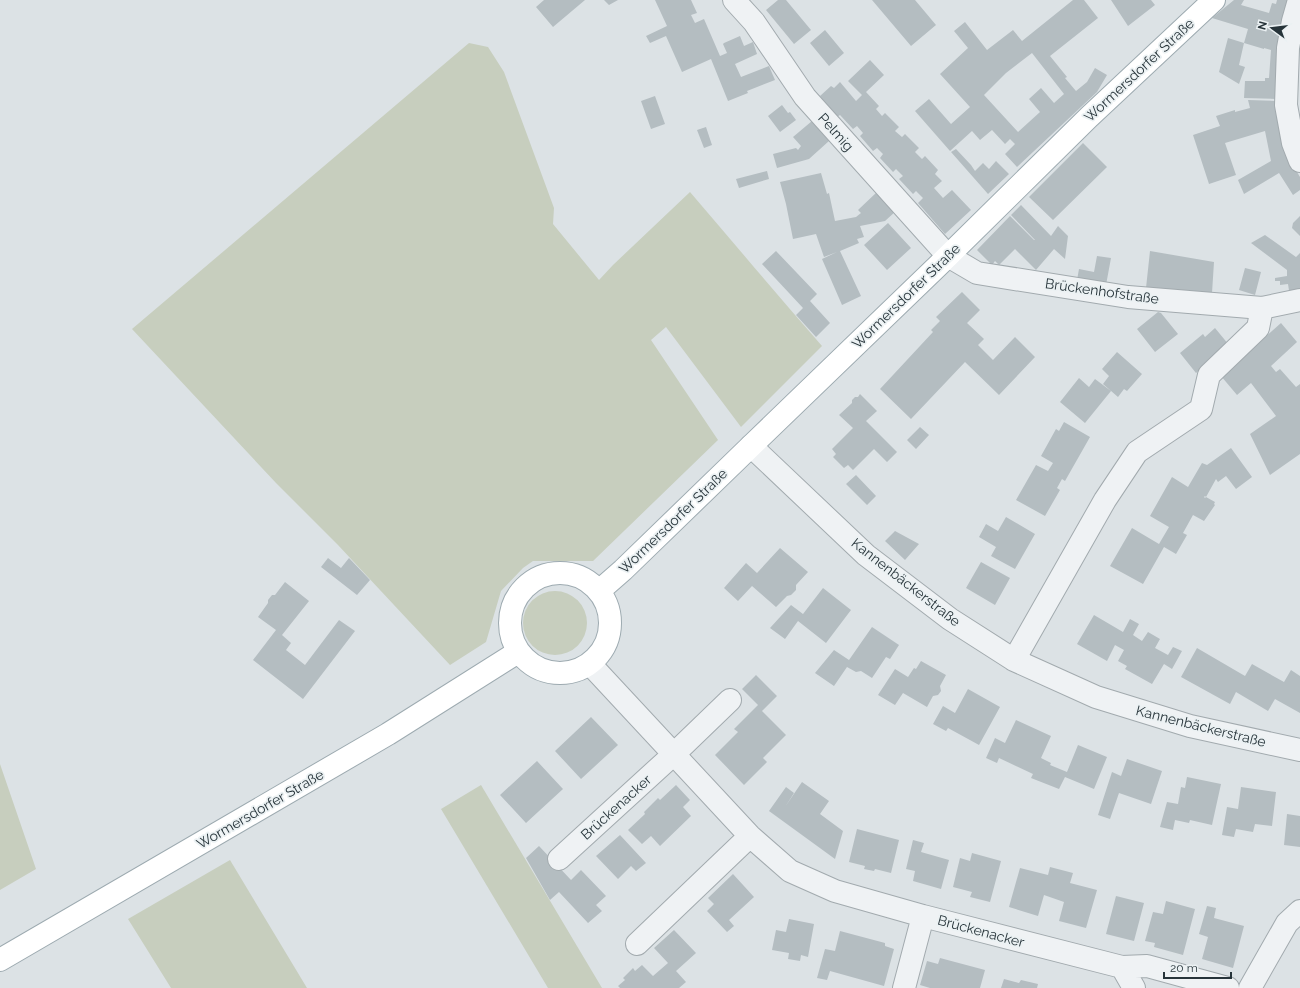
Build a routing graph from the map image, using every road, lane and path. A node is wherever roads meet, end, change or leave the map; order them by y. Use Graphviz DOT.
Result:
graph roads {
  1 [pos="734,0"];
  2 [pos="1214,0"];
  3 [pos="1299,0"];
  4 [pos="1300,161"];
  5 [pos="948,256"];
  6 [pos="1300,300"];
  7 [pos="1262,308"];
  8 [pos="752,446"];
  9 [pos="599,591"];
  10 [pos="518,652"];
  11 [pos="1014,660"];
  12 [pos="590,664"];
  13 [pos="730,700"];
  14 [pos="1300,750"];
  15 [pos="674,754"];
  16 [pos="750,836"];
  17 [pos="559,859"];
  18 [pos="1300,912"];
  19 [pos="923,916"];
  20 [pos="637,944"];
  21 [pos="0,960"];
  22 [pos="1122,967"];
  23 [pos="904,988"];
  24 [pos="1134,988"];
  25 [pos="1228,988"];
  26 [pos="1250,988"];
  1 -- 5 [label="street, Pelmig"];
  2 -- 5 [label="main road, Wormersdorfer Straße"];
  3 -- 4 [label="street"];
  5 -- 7 [label="street, Brückenhofstraße"];
  5 -- 8 [label="main road, Wormersdorfer Straße"];
  6 -- 7 [label="street, Brückenhofstraße"];
  7 -- 11 [label="street"];
  8 -- 9 [label="main road, Wormersdorfer Straße"];
  8 -- 11 [label="street, Kannenbäckerstraße"];
  9 -- 10 [label="main road"];
  9 -- 12 [label="main road"];
  10 -- 12 [label="main road"];
  10 -- 21 [label="main road, Wormersdorfer Straße"];
  11 -- 14 [label="street, Kannenbäckerstraße"];
  12 -- 15 [label="street, Brückenacker"];
  13 -- 15 [label="street, Brückenacker"];
  15 -- 16 [label="street, Brückenacker"];
  15 -- 17 [label="street, Brückenacker"];
  16 -- 19 [label="street, Brückenacker"];
  16 -- 20 [label="street"];
  18 -- 26 [label="street"];
  19 -- 22 [label="street, Brückenacker"];
  19 -- 23 [label="street"];
  22 -- 24 [label="street"];
  22 -- 25 [label="street, Brückenacker"];
}
